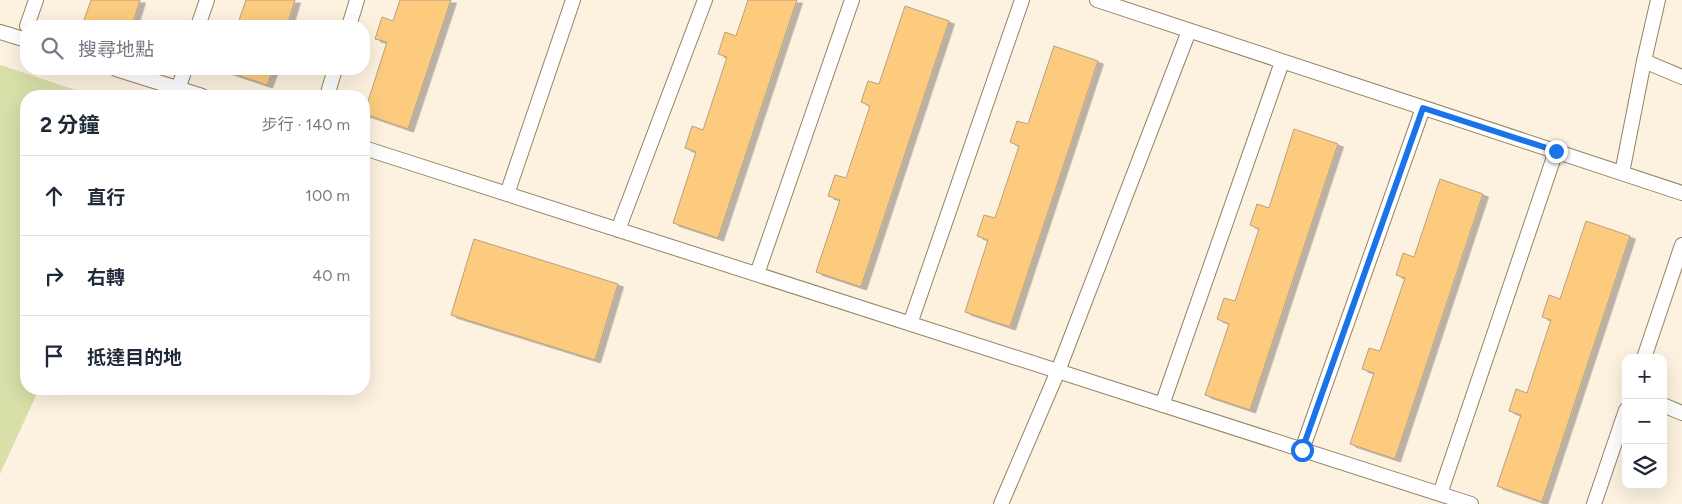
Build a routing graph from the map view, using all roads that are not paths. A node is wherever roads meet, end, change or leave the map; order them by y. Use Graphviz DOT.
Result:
graph roads {
  1 [pos="36,0"];
  2 [pos="207,0"];
  3 [pos="357,0"];
  4 [pos="573,0"];
  5 [pos="705,0"];
  6 [pos="852,0"];
  7 [pos="1022,0"];
  8 [pos="1097,0"];
  9 [pos="1658,0"];
  10 [pos="29,20"];
  11 [pos="200,20"];
  12 [pos="351,20"];
  13 [pos="1189,30"];
  14 [pos="0,32"];
  15 [pos="20,33"];
  16 [pos="1644,61"];
  17 [pos="1282,62"];
  18 [pos="135,75"];
  19 [pos="183,75"];
  20 [pos="333,75"];
  21 [pos="1682,77"];
  22 [pos="178,89"];
  23 [pos="181,90"];
  24 [pos="329,90"];
  25 [pos="1423,108"];
  26 [pos="370,150"];
  27 [pos="1556,151"];
  28 [pos="1622,173"];
  29 [pos="1682,192"];
  30 [pos="507,194"];
  31 [pos="618,230"];
  32 [pos="1682,245"];
  33 [pos="757,274"];
  34 [pos="910,324"];
  35 [pos="1645,354"];
  36 [pos="1058,371"];
  37 [pos="1162,405"];
  38 [pos="1667,407"];
  39 [pos="1682,414"];
  40 [pos="1622,422"];
  41 [pos="1302,450"];
  42 [pos="1440,494"];
  43 [pos="1001,504"];
  44 [pos="1471,504"];
  45 [pos="1594,504"];
  1 -- 10 [label="lane"];
  2 -- 11 [label="lane"];
  3 -- 12 [label="lane"];
  4 -- 30 [label="lane"];
  5 -- 31 [label="lane"];
  6 -- 33 [label="lane"];
  7 -- 34 [label="lane"];
  8 -- 13 [label="lane"];
  9 -- 16 [label="lane"];
  13 -- 17 [label="lane"];
  13 -- 36 [label="lane"];
  14 -- 15 [label="lane"];
  16 -- 21 [label="lane"];
  16 -- 28 [label="lane"];
  17 -- 25 [label="lane"];
  17 -- 37 [label="lane"];
  18 -- 22 [label="lane"];
  19 -- 22 [label="lane"];
  20 -- 24 [label="lane"];
  22 -- 23 [label="lane"];
  25 -- 27 [label="lane"];
  25 -- 41 [label="lane"];
  26 -- 30 [label="lane"];
  27 -- 28 [label="lane"];
  27 -- 42 [label="lane"];
  28 -- 29 [label="lane"];
  30 -- 31 [label="lane"];
  31 -- 33 [label="lane"];
  32 -- 35 [label="lane"];
  33 -- 34 [label="lane"];
  34 -- 36 [label="lane"];
  36 -- 37 [label="lane"];
  36 -- 43 [label="lane"];
  37 -- 41 [label="lane"];
  38 -- 39 [label="lane"];
  40 -- 45 [label="lane"];
  41 -- 42 [label="lane"];
  42 -- 44 [label="lane"];
}
